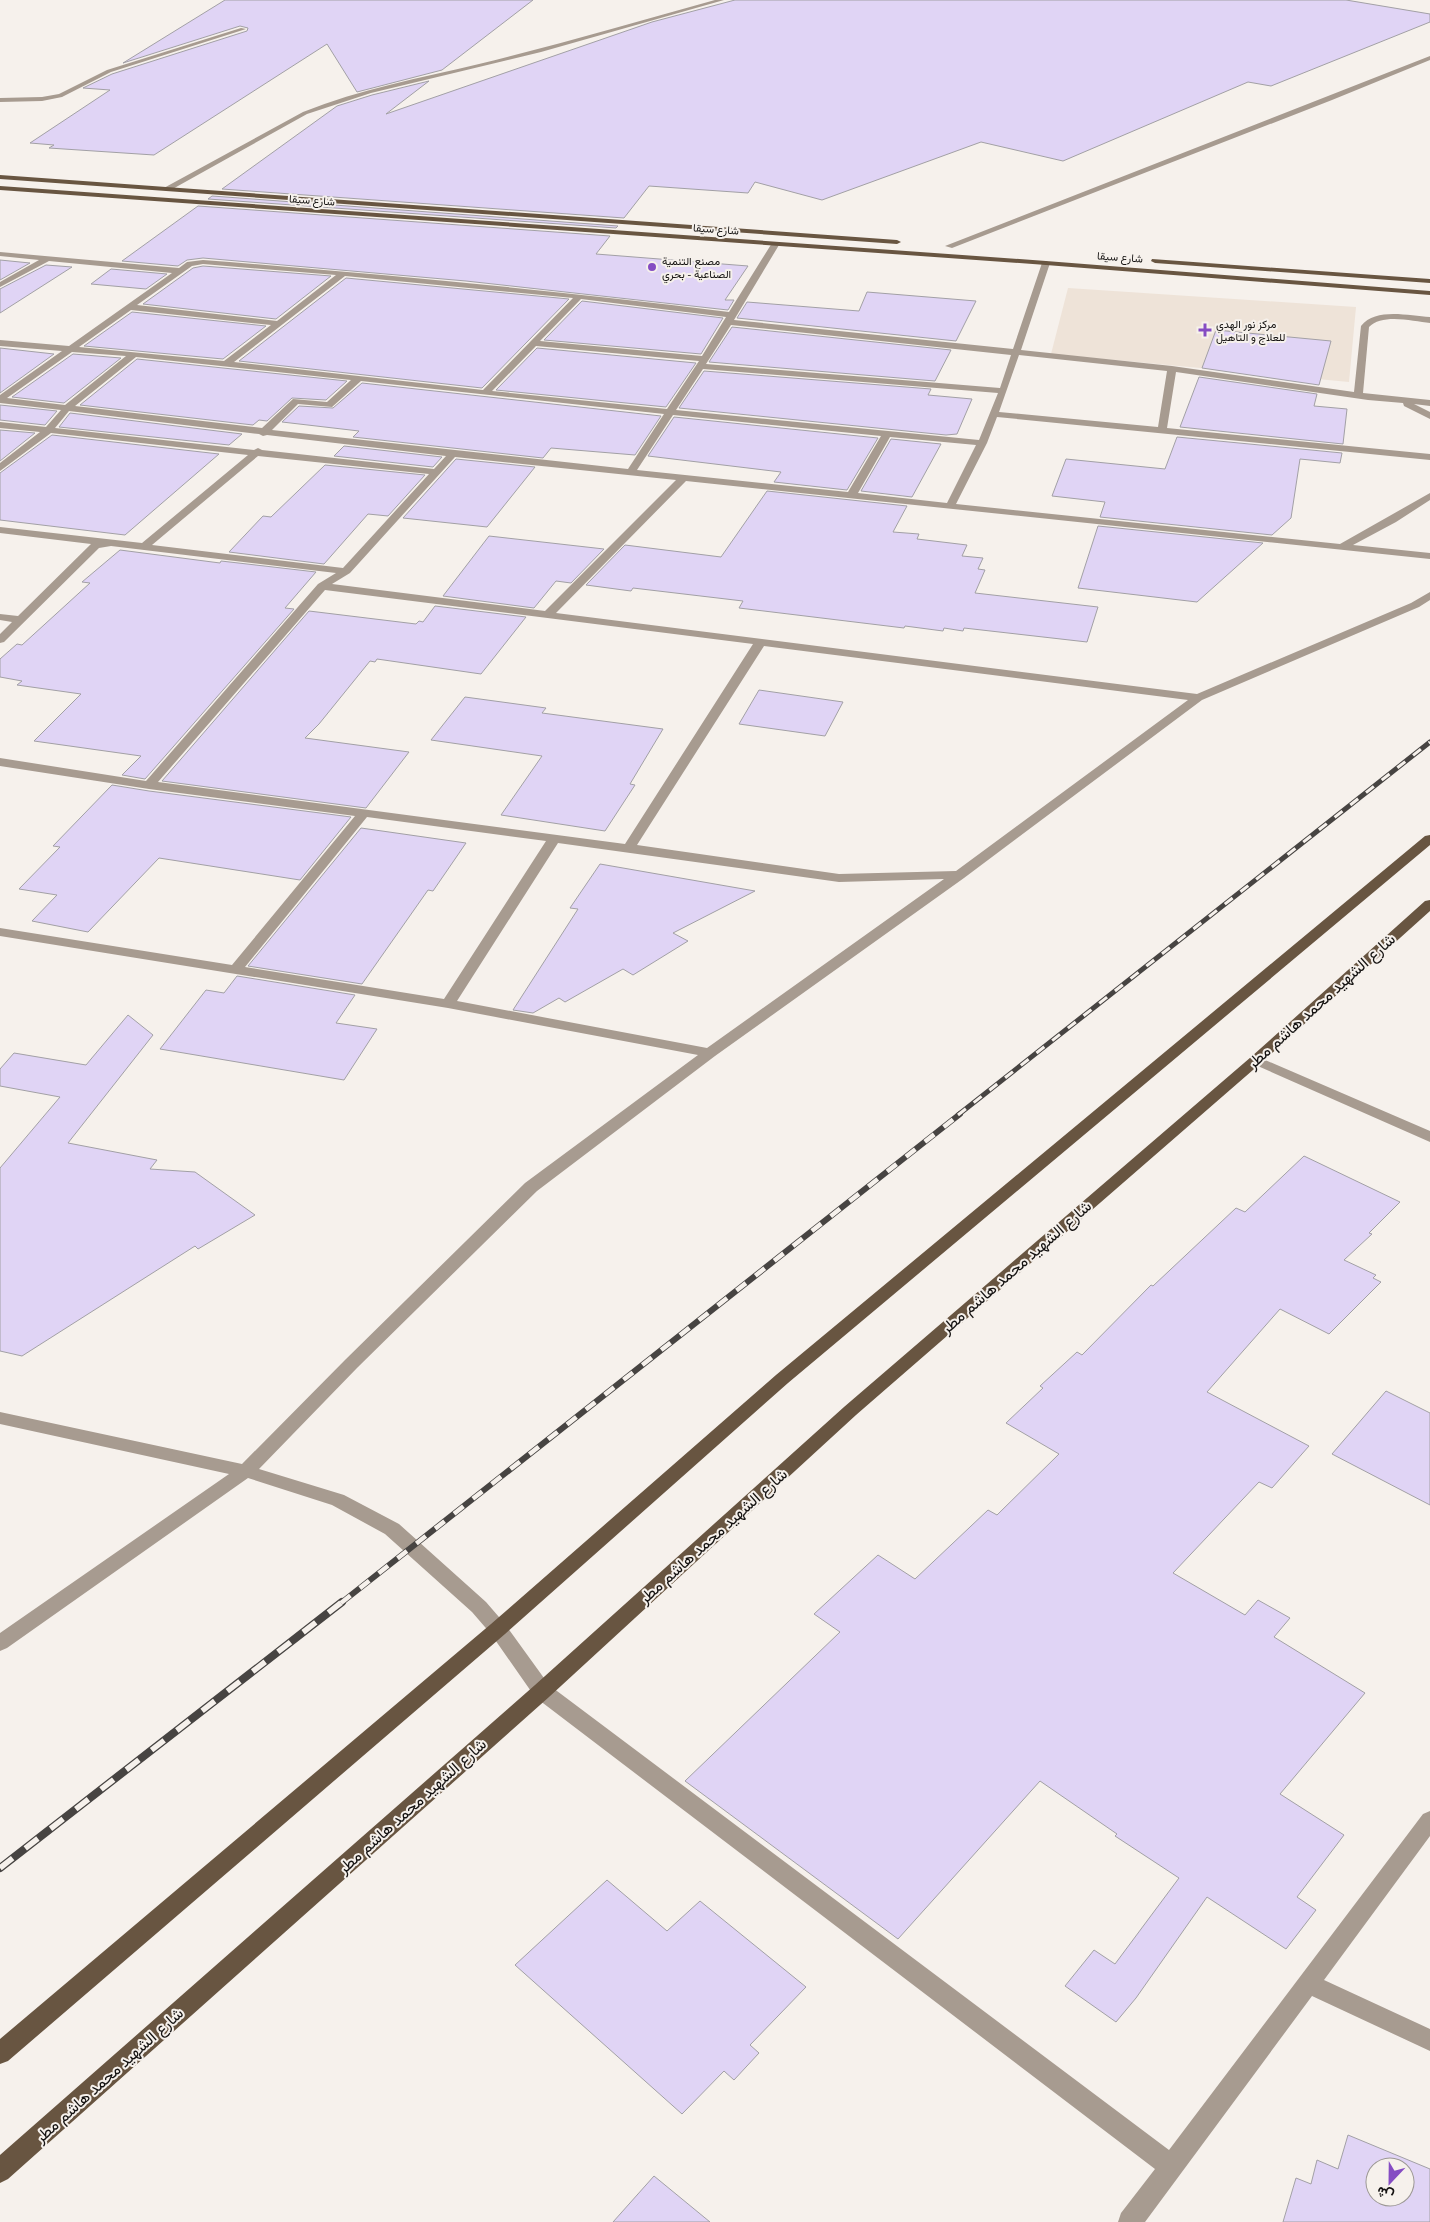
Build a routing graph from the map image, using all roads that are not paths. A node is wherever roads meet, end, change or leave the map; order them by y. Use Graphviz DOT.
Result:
graph roads {
  1 [pos="721,0"];
  2 [pos="243,29"];
  3 [pos="1430,58"];
  4 [pos="0,100"];
  5 [pos="0,177"];
  6 [pos="0,188"];
  7 [pos="166,188"];
  8 [pos="909,243"];
  9 [pos="774,245"];
  10 [pos="939,246"];
  11 [pos="949,246"];
  12 [pos="969,248"];
  13 [pos="0,254"];
  14 [pos="48,258"];
  15 [pos="1148,260"];
  16 [pos="1046,263"];
  17 [pos="180,271"];
  18 [pos="344,273"];
  19 [pos="1430,281"];
  20 [pos="0,285"];
  21 [pos="1430,293"];
  22 [pos="579,296"];
  23 [pos="130,307"];
  24 [pos="730,318"];
  25 [pos="1430,320"];
  26 [pos="277,323"];
  27 [pos="0,343"];
  28 [pos="533,343"];
  29 [pos="69,348"];
  30 [pos="1016,352"];
  31 [pos="134,354"];
  32 [pos="702,363"];
  33 [pos="226,365"];
  34 [pos="1172,369"];
  35 [pos="358,379"];
  36 [pos="1004,391"];
  37 [pos="486,392"];
  38 [pos="1358,395"];
  39 [pos="0,399"];
  40 [pos="1430,403"];
  41 [pos="67,408"];
  42 [pos="670,412"];
  43 [pos="994,414"];
  44 [pos="1430,416"];
  45 [pos="0,425"];
  46 [pos="48,430"];
  47 [pos="1162,430"];
  48 [pos="263,433"];
  49 [pos="887,433"];
  50 [pos="982,443"];
  51 [pos="258,452"];
  52 [pos="453,454"];
  53 [pos="1430,457"];
  54 [pos="0,468"];
  55 [pos="436,472"];
  56 [pos="630,473"];
  57 [pos="684,478"];
  58 [pos="852,496"];
  59 [pos="1430,496"];
  60 [pos="950,506"];
  61 [pos="0,530"];
  62 [pos="145,546"];
  63 [pos="1343,546"];
  64 [pos="1430,556"];
  65 [pos="346,571"];
  66 [pos="322,586"];
  67 [pos="1430,594"];
  68 [pos="548,614"];
  69 [pos="0,617"];
  70 [pos="20,620"];
  71 [pos="0,640"];
  72 [pos="762,640"];
  73 [pos="1198,698"];
  74 [pos="0,762"];
  75 [pos="149,784"];
  76 [pos="364,813"];
  77 [pos="554,839"];
  78 [pos="1430,839"];
  79 [pos="629,848"];
  80 [pos="960,875"];
  81 [pos="1430,904"];
  82 [pos="6,933"];
  83 [pos="0,946"];
  84 [pos="235,970"];
  85 [pos="448,1004"];
  86 [pos="710,1053"];
  87 [pos="1256,1060"];
  88 [pos="1430,1137"];
  89 [pos="0,1418"];
  90 [pos="246,1471"];
  91 [pos="498,1629"];
  92 [pos="0,1643"];
  93 [pos="542,1691"];
  94 [pos="1430,1820"];
  95 [pos="1308,1984"];
  96 [pos="1430,2040"];
  97 [pos="0,2053"];
  98 [pos="1171,2166"];
  99 [pos="0,2171"];
  100 [pos="1130,2222"];
  1 -- 7 [label="street"];
  2 -- 4 [label="street"];
  3 -- 11 [label="street"];
  5 -- 7 [label="main road, شارع سيقا"];
  6 -- 9 [label="main road, شارع سيقا"];
  7 -- 8 [label="main road, شارع سيقا"];
  9 -- 16 [label="main road, شارع سيقا"];
  9 -- 24 [label="street"];
  10 -- 11 [label="main road"];
  11 -- 12 [label="main road"];
  13 -- 14 [label="street"];
  14 -- 17 [label="street"];
  14 -- 20 [label="street"];
  15 -- 19 [label="main road, شارع سيقا"];
  16 -- 21 [label="main road, شارع سيقا"];
  16 -- 30 [label="street"];
  17 -- 18 [label="street"];
  17 -- 23 [label="street"];
  18 -- 22 [label="street"];
  18 -- 26 [label="street"];
  22 -- 24 [label="street"];
  22 -- 28 [label="street"];
  23 -- 26 [label="street"];
  23 -- 29 [label="street"];
  24 -- 30 [label="street"];
  24 -- 32 [label="street"];
  25 -- 38 [label="street"];
  26 -- 33 [label="street"];
  27 -- 29 [label="street"];
  28 -- 32 [label="street"];
  28 -- 37 [label="street"];
  29 -- 31 [label="street"];
  29 -- 39 [label="street"];
  30 -- 34 [label="street"];
  30 -- 36 [label="street"];
  31 -- 33 [label="street"];
  31 -- 41 [label="street"];
  32 -- 36 [label="street"];
  32 -- 42 [label="street"];
  33 -- 35 [label="street"];
  34 -- 38 [label="street"];
  34 -- 47 [label="street"];
  35 -- 37 [label="street"];
  35 -- 48 [label="street"];
  36 -- 43 [label="street"];
  37 -- 42 [label="street"];
  38 -- 40 [label="street"];
  38 -- 44 [label="street"];
  39 -- 41 [label="street"];
  41 -- 46 [label="street"];
  41 -- 48 [label="street"];
  42 -- 49 [label="street"];
  42 -- 56 [label="street"];
  43 -- 47 [label="street"];
  43 -- 50 [label="street"];
  45 -- 46 [label="street"];
  46 -- 51 [label="street"];
  46 -- 54 [label="street"];
  47 -- 53 [label="street"];
  48 -- 52 [label="street"];
  49 -- 50 [label="street"];
  49 -- 58 [label="street"];
  50 -- 60 [label="street"];
  51 -- 55 [label="street"];
  51 -- 62 [label="street"];
  52 -- 55 [label="street"];
  52 -- 56 [label="street"];
  55 -- 65 [label="street"];
  56 -- 57 [label="street"];
  57 -- 58 [label="street"];
  57 -- 68 [label="street"];
  58 -- 60 [label="street"];
  59 -- 63 [label="street"];
  60 -- 63 [label="street"];
  61 -- 62 [label="street"];
  62 -- 65 [label="street"];
  62 -- 70 [label="street"];
  63 -- 64 [label="street"];
  65 -- 66 [label="street"];
  66 -- 68 [label="street"];
  66 -- 75 [label="street"];
  67 -- 73 [label="street"];
  68 -- 72 [label="street"];
  69 -- 70 [label="street"];
  70 -- 71 [label="street"];
  72 -- 73 [label="street"];
  72 -- 79 [label="street"];
  73 -- 80 [label="street"];
  74 -- 75 [label="street"];
  75 -- 76 [label="street"];
  76 -- 77 [label="street"];
  76 -- 84 [label="street"];
  77 -- 79 [label="street"];
  77 -- 85 [label="street"];
  78 -- 91 [label="main road"];
  79 -- 80 [label="street"];
  80 -- 86 [label="street"];
  81 -- 87 [label="main road, شارع الشهيد محمد هاشم مطر"];
  82 -- 83 [label="street"];
  82 -- 84 [label="street"];
  84 -- 85 [label="street"];
  85 -- 86 [label="street"];
  86 -- 90 [label="street"];
  87 -- 88 [label="street"];
  87 -- 93 [label="main road, شارع الشهيد محمد هاشم مطر"];
  89 -- 90 [label="street"];
  90 -- 91 [label="street"];
  90 -- 92 [label="street"];
  91 -- 93 [label="street"];
  91 -- 97 [label="main road"];
  93 -- 98 [label="street"];
  93 -- 99 [label="main road, شارع الشهيد محمد هاشم مطر"];
  94 -- 95 [label="street"];
  95 -- 96 [label="street"];
  95 -- 98 [label="street"];
  98 -- 100 [label="street"];
}
